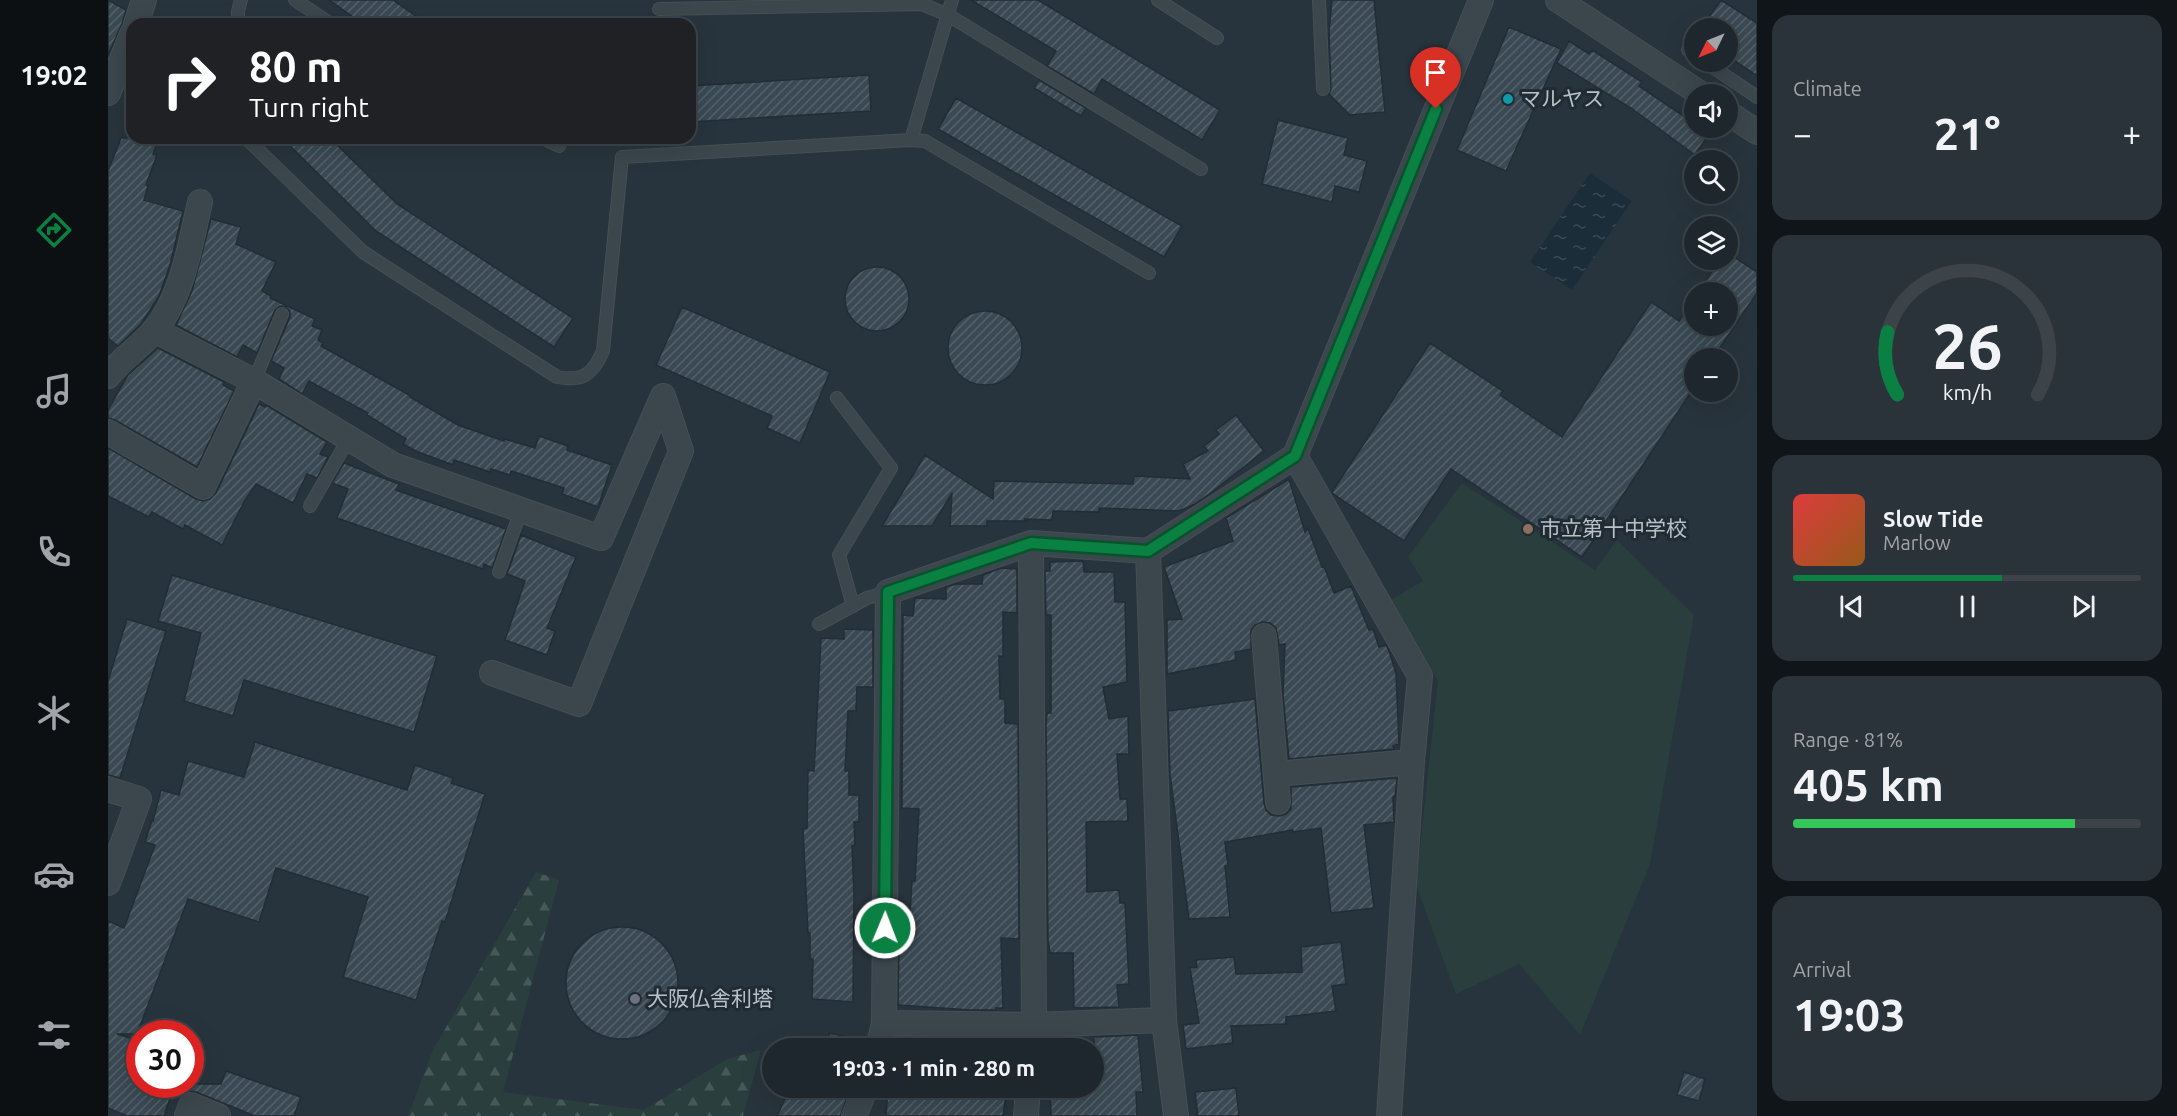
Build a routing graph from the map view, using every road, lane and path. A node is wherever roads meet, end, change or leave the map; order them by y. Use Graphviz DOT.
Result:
graph roads {
  1 [pos="144,0"];
  2 [pos="241,0"];
  3 [pos="295,0"];
  4 [pos="952,0"];
  5 [pos="1158,0"];
  6 [pos="1319,0"];
  7 [pos="1480,0"];
  8 [pos="1558,0"];
  9 [pos="659,9"];
  10 [pos="948,15"];
  11 [pos="138,18"];
  12 [pos="238,18"];
  13 [pos="322,18"];
  14 [pos="1217,38"];
  15 [pos="126,49"];
  16 [pos="1720,72"];
  17 [pos="1686,84"];
  18 [pos="1323,89"];
  19 [pos="108,93"];
  20 [pos="1757,97"];
  21 [pos="1738,120"];
  22 [pos="1757,132"];
  23 [pos="911,140"];
  24 [pos="252,144"];
  25 [pos="555,144"];
  26 [pos="559,146"];
  27 [pos="1201,170"];
  28 [pos="200,202"];
  29 [pos="1149,273"];
  30 [pos="282,314"];
  31 [pos="154,330"];
  32 [pos="108,376"];
  33 [pos="254,381"];
  34 [pos="837,398"];
  35 [pos="108,432"];
  36 [pos="349,438"];
  37 [pos="1295,456"];
  38 [pos="310,506"];
  39 [pos="521,510"];
  40 [pos="1031,543"];
  41 [pos="1148,551"];
  42 [pos="499,572"];
  43 [pos="888,592"];
  44 [pos="853,606"];
  45 [pos="819,624"];
  46 [pos="1264,636"];
  47 [pos="492,673"];
  48 [pos="1412,762"];
  49 [pos="1276,774"];
  50 [pos="108,789"];
  51 [pos="1278,802"];
  52 [pos="108,884"];
  53 [pos="1164,1020"];
  54 [pos="884,1023"];
  55 [pos="1033,1037"];
  56 [pos="880,1038"];
  57 [pos="862,1098"];
  58 [pos="1027,1098"];
  59 [pos="187,1116"];
  60 [pos="218,1116"];
  61 [pos="854,1116"];
  62 [pos="1026,1116"];
  63 [pos="1176,1116"];
  64 [pos="1389,1116"];
  1 -- 11 [label="street"];
  2 -- 12 [label="lane"];
  3 -- 13 [label="lane"];
  4 -- 10 [label="lane"];
  5 -- 14 [label="lane"];
  6 -- 18 [label="lane"];
  7 -- 37 [label="street"];
  8 -- 17 [label="street"];
  9 -- 10 [label="lane"];
  10 -- 23 [label="lane"];
  10 -- 27 [label="lane"];
  15 -- 19 [label="street"];
  16 -- 20 [label="lane"];
  21 -- 22 [label="street"];
  23 -- 24 [label="lane"];
  23 -- 29 [label="lane"];
  25 -- 26 [label="lane"];
  28 -- 31 [label="street"];
  30 -- 33 [label="lane"];
  31 -- 32 [label="street"];
  31 -- 33 [label="street"];
  33 -- 35 [label="street"];
  33 -- 36 [label="street"];
  34 -- 44 [label="lane"];
  36 -- 38 [label="lane"];
  36 -- 39 [label="street"];
  37 -- 41 [label="street"];
  37 -- 48 [label="street"];
  39 -- 42 [label="lane"];
  39 -- 47 [label="street"];
  40 -- 41 [label="street"];
  40 -- 43 [label="street"];
  40 -- 55 [label="street"];
  41 -- 53 [label="street"];
  43 -- 44 [label="lane"];
  43 -- 54 [label="street"];
  44 -- 45 [label="lane"];
  46 -- 49 [label="street"];
  48 -- 49 [label="street"];
  48 -- 64 [label="street"];
  49 -- 51 [label="street"];
  50 -- 52 [label="street"];
  53 -- 55 [label="street"];
  53 -- 63 [label="street"];
  54 -- 55 [label="street"];
  54 -- 56 [label="street"];
  57 -- 61 [label="street"];
  58 -- 62 [label="street"];
  59 -- 60 [label="street"];
}
